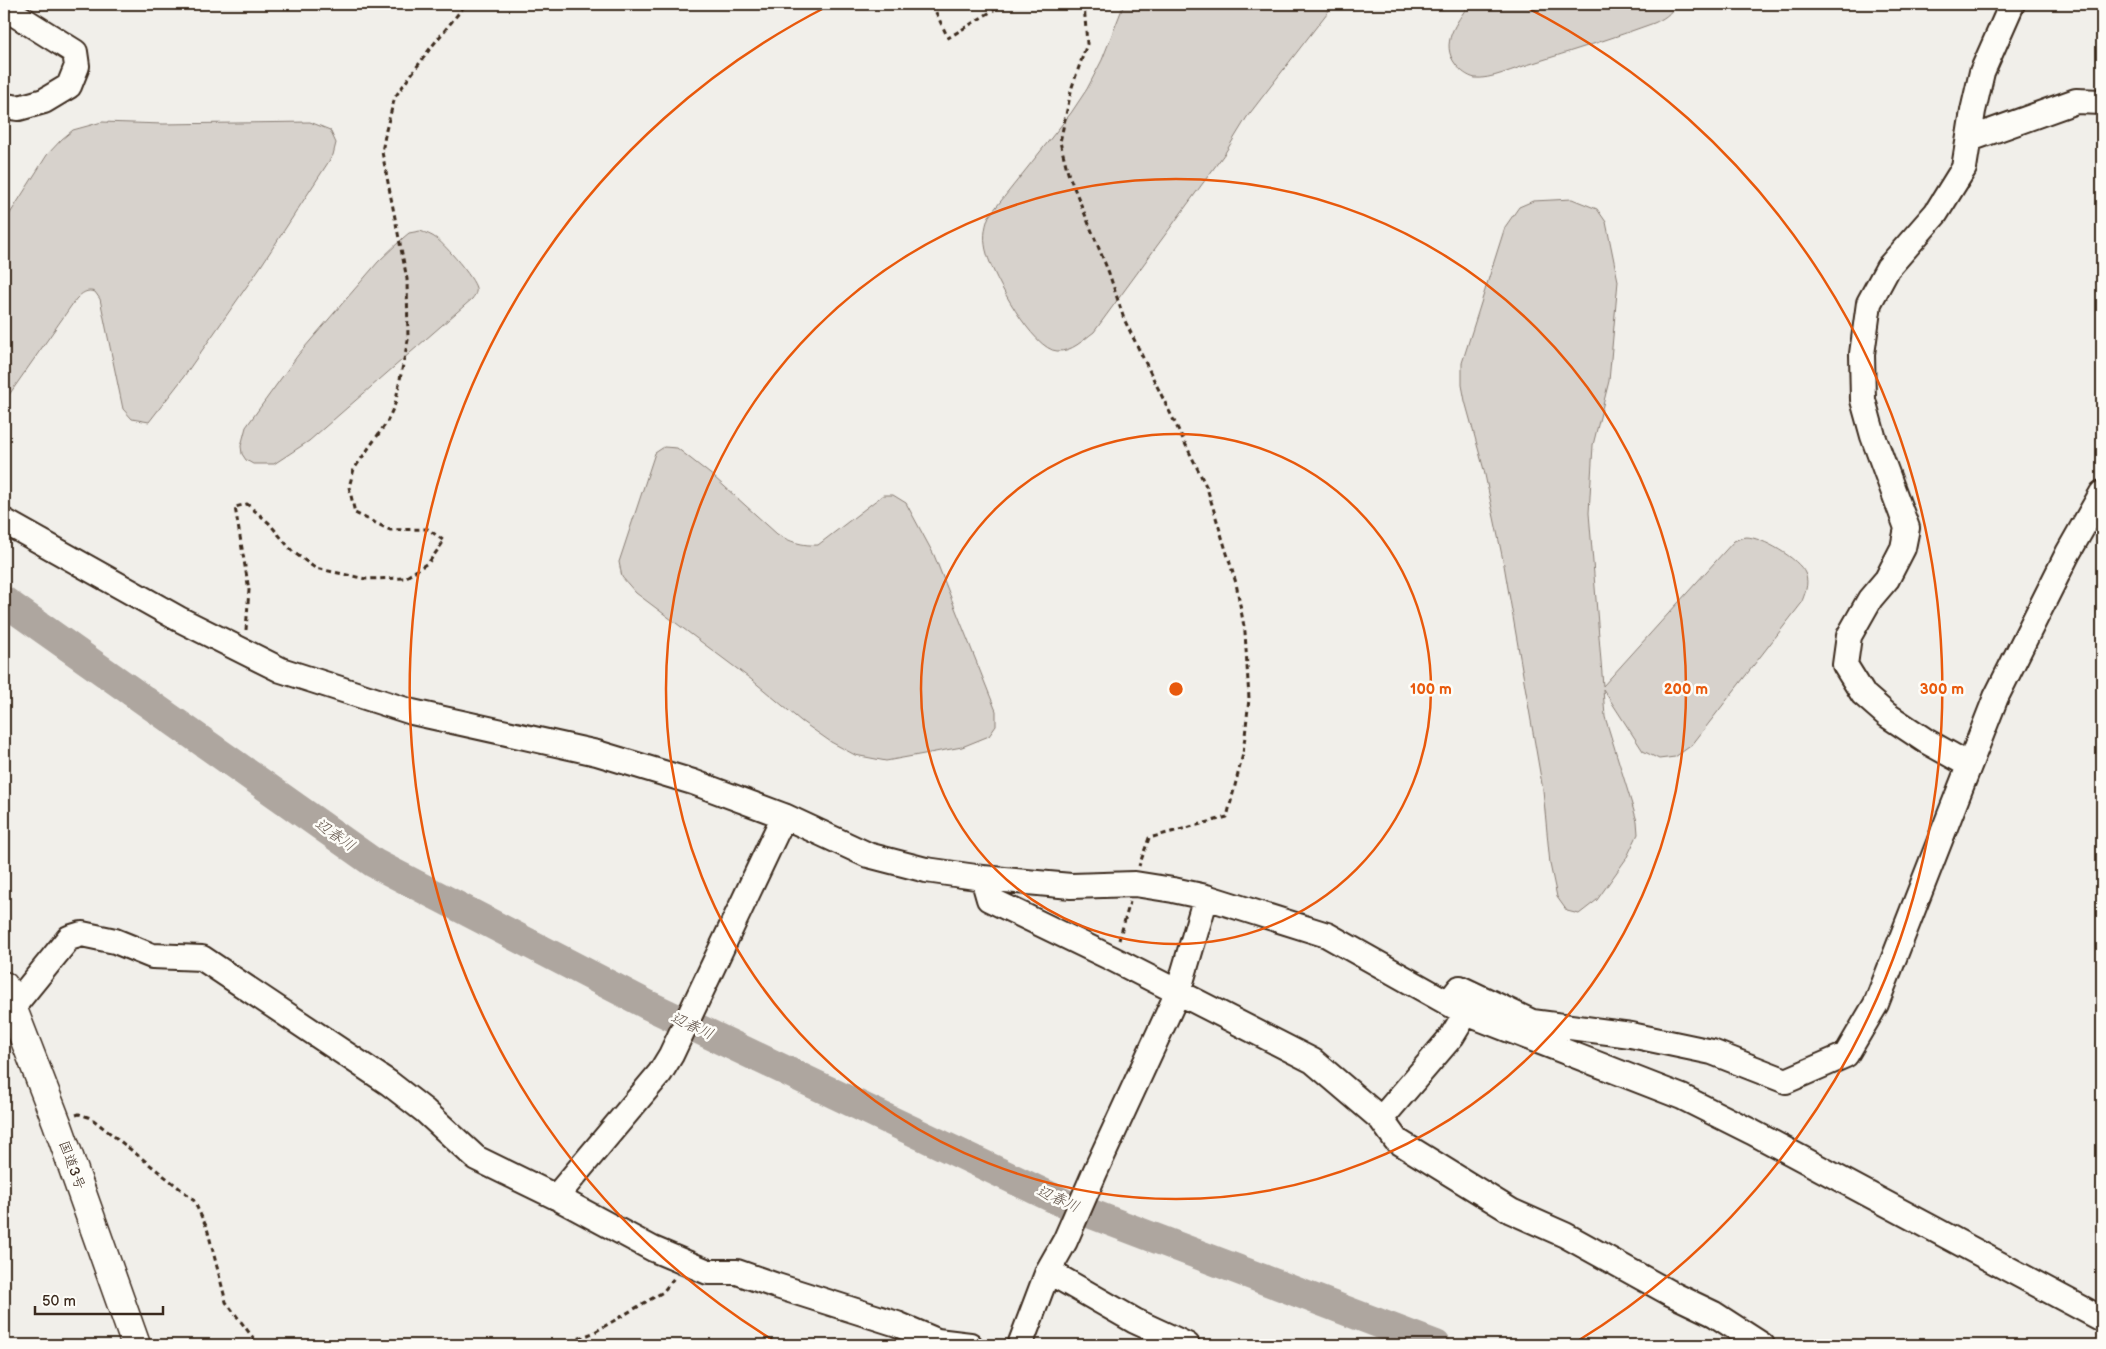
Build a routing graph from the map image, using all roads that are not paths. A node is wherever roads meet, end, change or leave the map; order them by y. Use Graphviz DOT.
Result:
graph roads {
  1 [pos="4,4"];
  2 [pos="2012,4"];
  3 [pos="2102,102"];
  4 [pos="4,106"];
  5 [pos="1970,139"];
  6 [pos="2102,493"];
  7 [pos="4,522"];
  8 [pos="1969,765"];
  9 [pos="784,816"];
  10 [pos="983,878"];
  11 [pos="1206,897"];
  12 [pos="1178,992"];
  13 [pos="8,997"];
  14 [pos="1457,1008"];
  15 [pos="1381,1119"];
  16 [pos="556,1197"];
  17 [pos="1048,1271"];
  18 [pos="2102,1319"];
  19 [pos="136,1345"];
  20 [pos="970,1345"];
  21 [pos="1020,1345"];
  22 [pos="1187,1345"];
  23 [pos="1762,1345"];
  1 -- 4 [label="street"];
  2 -- 5 [label="street"];
  3 -- 5 [label="street"];
  5 -- 8 [label="street"];
  6 -- 8 [label="street"];
  7 -- 9 [label="street"];
  8 -- 14 [label="street"];
  9 -- 10 [label="street"];
  9 -- 16 [label="street"];
  10 -- 11 [label="street"];
  10 -- 12 [label="street"];
  11 -- 12 [label="street"];
  11 -- 14 [label="street"];
  12 -- 15 [label="street"];
  12 -- 17 [label="street"];
  13 -- 16 [label="street"];
  13 -- 19 [label="highway, 国道3号"];
  14 -- 15 [label="street"];
  14 -- 18 [label="street"];
  15 -- 23 [label="street"];
  16 -- 20 [label="street"];
  17 -- 21 [label="street"];
  17 -- 22 [label="street"];
}
